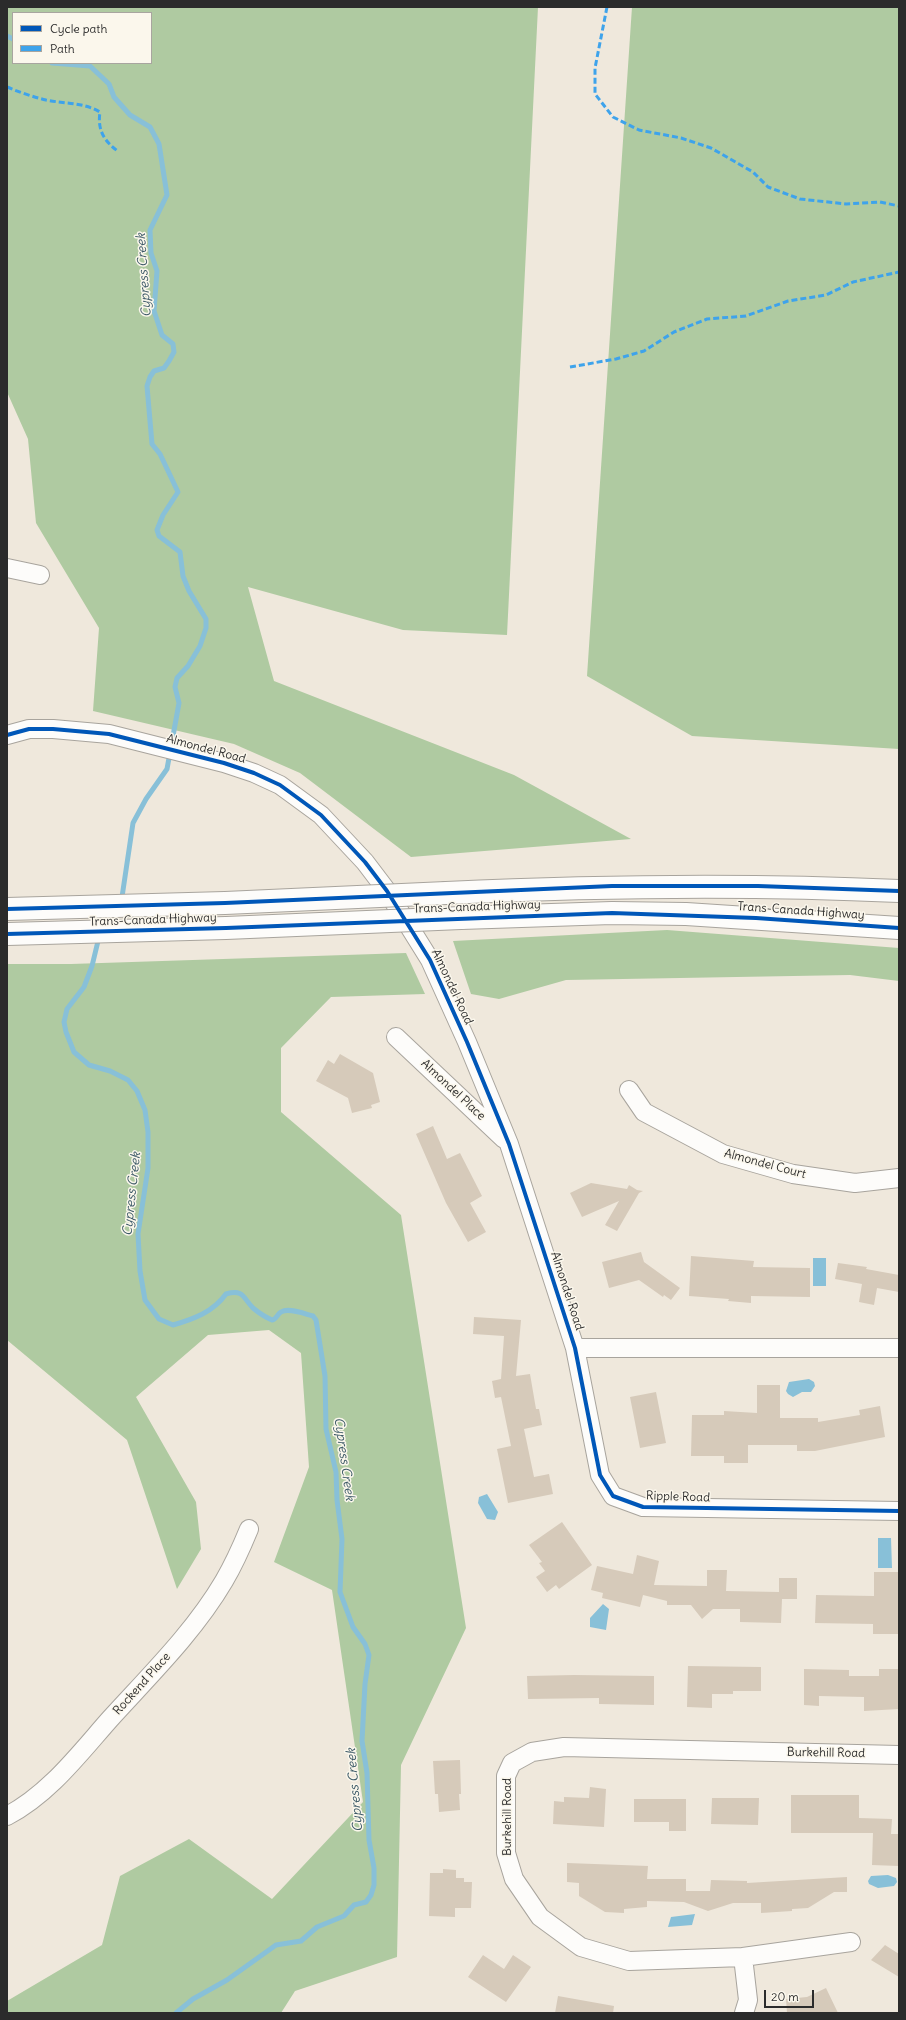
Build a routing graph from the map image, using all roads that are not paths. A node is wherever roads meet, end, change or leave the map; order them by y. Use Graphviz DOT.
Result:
graph roads {
  1 [pos="7,568"];
  2 [pos="40,575"];
  3 [pos="7,735"];
  4 [pos="899,890"];
  5 [pos="7,909"];
  6 [pos="899,928"];
  7 [pos="7,934"];
  8 [pos="396,1037"];
  9 [pos="629,1090"];
  10 [pos="509,1144"];
  11 [pos="899,1178"];
  12 [pos="575,1348"];
  13 [pos="899,1348"];
  14 [pos="899,1511"];
  15 [pos="249,1528"];
  16 [pos="899,1755"];
  17 [pos="7,1816"];
  18 [pos="851,1942"];
  19 [pos="743,1957"];
  20 [pos="744,2013"];
  1 -- 2 [label="street"];
  3 -- 10 [label="street, Almondel Road"];
  4 -- 5 [label="highway, Trans-Canada Highway, bridge"];
  6 -- 7 [label="highway, Trans-Canada Highway, bridge"];
  8 -- 10 [label="street, Almondel Place"];
  9 -- 11 [label="street, Almondel Court"];
  10 -- 12 [label="street, Almondel Road"];
  12 -- 13 [label="street, Almondel Road"];
  12 -- 14 [label="street, Ripple Road"];
  15 -- 17 [label="street, Rockend Place"];
  16 -- 19 [label="street, Burkehill Road"];
  18 -- 19 [label="street, Burkehill Road"];
  19 -- 20 [label="street"];
}
